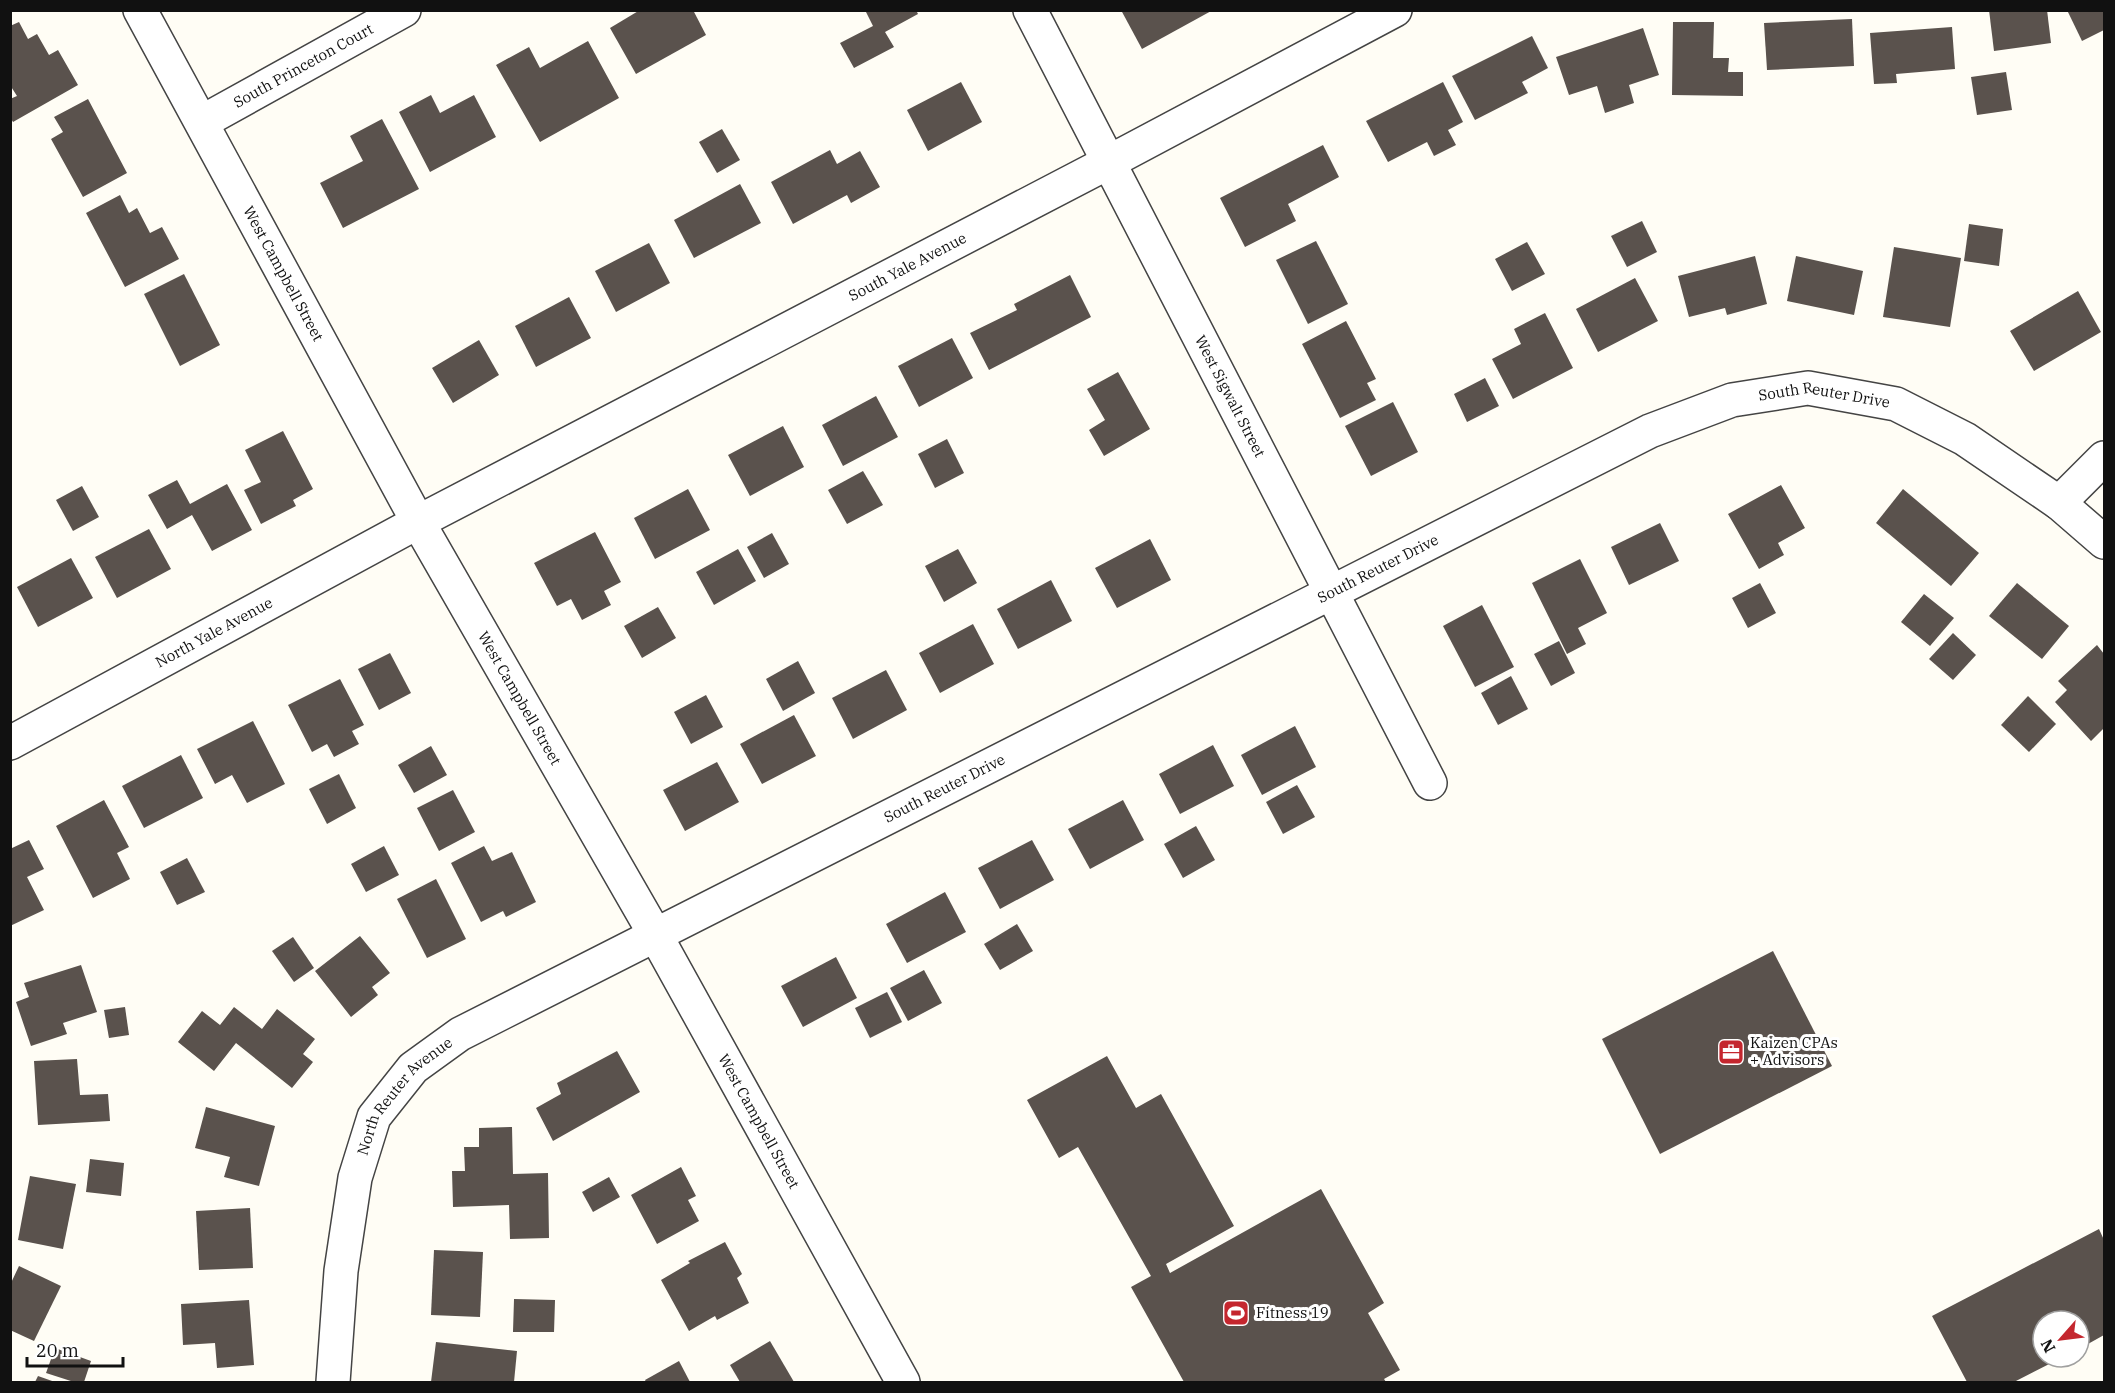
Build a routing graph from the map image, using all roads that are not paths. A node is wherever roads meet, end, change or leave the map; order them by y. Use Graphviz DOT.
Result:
graph roads {
  1 [pos="140,10"];
  2 [pos="404,10"];
  3 [pos="1030,10"];
  4 [pos="1395,10"];
  5 [pos="201,122"];
  6 [pos="1109,162"];
  7 [pos="2104,458"];
  8 [pos="2059,503"];
  9 [pos="418,522"];
  10 [pos="2104,542"];
  11 [pos="1332,593"];
  12 [pos="10,744"];
  13 [pos="1430,783"];
  14 [pos="656,936"];
  15 [pos="333,1383"];
  16 [pos="903,1383"];
  1 -- 5 [label="street, West Campbell Street"];
  2 -- 5 [label="street, South Princeton Court"];
  3 -- 6 [label="street, West Sigwalt Street"];
  4 -- 6 [label="street, South Yale Avenue"];
  5 -- 9 [label="street, West Campbell Street"];
  6 -- 9 [label="street, South Yale Avenue"];
  6 -- 11 [label="street, West Sigwalt Street"];
  7 -- 8 [label="street"];
  8 -- 10 [label="street, South Reuter Drive"];
  8 -- 11 [label="street, South Reuter Drive"];
  9 -- 12 [label="street, North Yale Avenue"];
  9 -- 14 [label="street, West Campbell Street"];
  11 -- 13 [label="street, West Sigwalt Street"];
  11 -- 14 [label="street, South Reuter Drive"];
  14 -- 15 [label="street, North Reuter Avenue"];
  14 -- 16 [label="street, West Campbell Street"];
}
